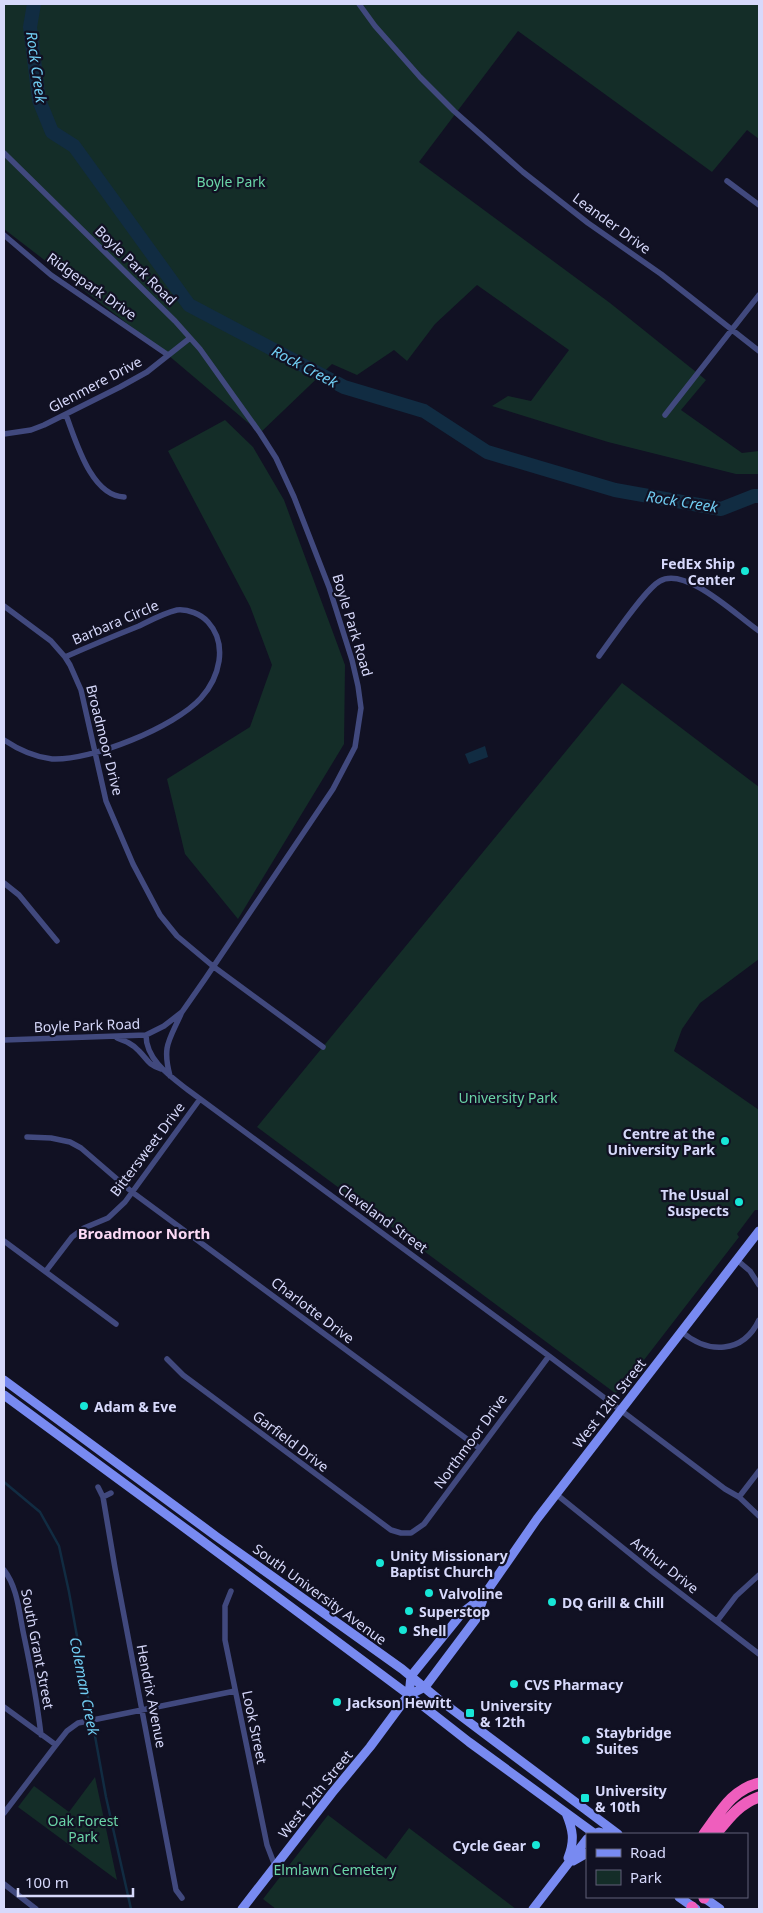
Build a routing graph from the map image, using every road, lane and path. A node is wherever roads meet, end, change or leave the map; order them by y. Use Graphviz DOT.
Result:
graph roads {
  1 [pos="359,4"];
  2 [pos="4,153"];
  3 [pos="726,181"];
  4 [pos="759,205"];
  5 [pos="4,235"];
  6 [pos="759,295"];
  7 [pos="733,330"];
  8 [pos="190,338"];
  9 [pos="759,351"];
  10 [pos="168,355"];
  11 [pos="66,415"];
  12 [pos="665,415"];
  13 [pos="4,434"];
  14 [pos="124,497"];
  15 [pos="4,606"];
  16 [pos="759,631"];
  17 [pos="599,656"];
  18 [pos="65,657"];
  19 [pos="4,740"];
  20 [pos="95,752"];
  21 [pos="4,883"];
  22 [pos="56,941"];
  23 [pos="214,966"];
  24 [pos="182,1012"];
  25 [pos="146,1035"];
  26 [pos="112,1036"];
  27 [pos="4,1040"];
  28 [pos="323,1047"];
  29 [pos="162,1069"];
  30 [pos="170,1076"];
  31 [pos="200,1100"];
  32 [pos="27,1138"];
  33 [pos="132,1192"];
  34 [pos="759,1231"];
  35 [pos="4,1241"];
  36 [pos="737,1260"];
  37 [pos="46,1271"];
  38 [pos="759,1285"];
  39 [pos="759,1320"];
  40 [pos="116,1324"];
  41 [pos="682,1332"];
  42 [pos="549,1356"];
  43 [pos="167,1359"];
  44 [pos="4,1380"];
  45 [pos="4,1395"];
  46 [pos="622,1410"];
  47 [pos="479,1448"];
  48 [pos="759,1471"];
  49 [pos="98,1487"];
  50 [pos="111,1493"];
  51 [pos="556,1494"];
  52 [pos="103,1497"];
  53 [pos="739,1497"];
  54 [pos="759,1516"];
  55 [pos="406,1534"];
  56 [pos="4,1570"];
  57 [pos="759,1576"];
  58 [pos="231,1591"];
  59 [pos="485,1594"];
  60 [pos="717,1621"];
  61 [pos="759,1654"];
  62 [pos="411,1676"];
  63 [pos="425,1687"];
  64 [pos="235,1692"];
  65 [pos="409,1695"];
  66 [pos="4,1707"];
  67 [pos="142,1710"];
  68 [pos="41,1735"];
  69 [pos="56,1745"];
  70 [pos="759,1783"];
  71 [pos="759,1797"];
  72 [pos="566,1812"];
  73 [pos="4,1813"];
  74 [pos="590,1833"];
  75 [pos="617,1833"];
  76 [pos="705,1833"];
  77 [pos="717,1833"];
  78 [pos="586,1842"];
  79 [pos="586,1854"];
  80 [pos="275,1866"];
  81 [pos="565,1867"];
  82 [pos="4,1884"];
  83 [pos="182,1898"];
  84 [pos="680,1898"];
  85 [pos="705,1898"];
  86 [pos="694,1908"];
  87 [pos="36,1909"];
  88 [pos="242,1909"];
  89 [pos="533,1909"];
  90 [pos="720,1909"];
  1 -- 7 [label="street, Leander Drive"];
  2 -- 8 [label="street, Boyle Park Road"];
  3 -- 4 [label="street"];
  5 -- 10 [label="street, Ridgepark Drive"];
  6 -- 7 [label="street"];
  7 -- 9 [label="street, Leander Drive"];
  7 -- 12 [label="street"];
  8 -- 10 [label="street, Glenmere Drive"];
  8 -- 23 [label="street, Boyle Park Road"];
  10 -- 11 [label="street, Glenmere Drive"];
  11 -- 13 [label="street, Glenmere Drive"];
  11 -- 14 [label="street"];
  15 -- 18 [label="street, Broadmoor Drive"];
  16 -- 17 [label="street"];
  18 -- 20 [label="street, Broadmoor Drive"];
  18 -- 20 [label="street, Barbara Circle"];
  19 -- 20 [label="street, Barbara Circle"];
  20 -- 23 [label="street, Broadmoor Drive"];
  21 -- 22 [label="street"];
  23 -- 24 [label="street, Boyle Park Road"];
  23 -- 28 [label="street, Broadmoor Drive"];
  24 -- 25 [label="street, Boyle Park Road"];
  24 -- 30 [label="street"];
  25 -- 26 [label="street, Boyle Park Road"];
  25 -- 29 [label="street, Cleveland Street"];
  26 -- 27 [label="street, Boyle Park Road"];
  26 -- 29 [label="street"];
  29 -- 30 [label="street, Cleveland Street"];
  30 -- 31 [label="street, Cleveland Street"];
  31 -- 33 [label="street, Bittersweet Drive"];
  31 -- 42 [label="street, Cleveland Street"];
  32 -- 33 [label="street, Charlotte Drive"];
  33 -- 37 [label="street, Bittersweet Drive"];
  33 -- 47 [label="street, Charlotte Drive"];
  34 -- 36 [label="main road, West 12th Street"];
  35 -- 37 [label="street"];
  36 -- 38 [label="street"];
  36 -- 41 [label="main road, West 12th Street"];
  37 -- 40 [label="street"];
  39 -- 41 [label="street"];
  41 -- 46 [label="main road, West 12th Street"];
  42 -- 46 [label="street, Cleveland Street"];
  42 -- 47 [label="street, Northmoor Drive"];
  43 -- 55 [label="street, Garfield Drive"];
  44 -- 62 [label="main road, South University Avenue"];
  45 -- 65 [label="main road, South University Avenue"];
  46 -- 51 [label="main road, West 12th Street"];
  46 -- 53 [label="street, Cleveland Street"];
  47 -- 55 [label="street, Northmoor Drive"];
  48 -- 53 [label="street"];
  49 -- 52 [label="street, Hendrix Avenue"];
  50 -- 52 [label="street"];
  51 -- 59 [label="main road, West 12th Street"];
  51 -- 60 [label="street, Arthur Drive"];
  52 -- 67 [label="street, Hendrix Avenue"];
  53 -- 54 [label="street, Cleveland Street"];
  56 -- 68 [label="street, South Grant Street"];
  57 -- 60 [label="street"];
  58 -- 64 [label="street, Look Street"];
  59 -- 62 [label="main road, West 12th Street"];
  59 -- 63 [label="main road, West 12th Street"];
  60 -- 61 [label="street, Arthur Drive"];
  62 -- 63 [label="main road, South University Avenue"];
  62 -- 65 [label="main road"];
  63 -- 65 [label="main road, West 12th Street"];
  63 -- 75 [label="main road, South University Avenue"];
  64 -- 67 [label="street"];
  64 -- 80 [label="street, Look Street"];
  65 -- 72 [label="main road, South University Avenue"];
  65 -- 80 [label="main road, West 12th Street"];
  66 -- 68 [label="street"];
  67 -- 69 [label="street"];
  67 -- 83 [label="street, Hendrix Avenue"];
  68 -- 69 [label="street"];
  69 -- 73 [label="street"];
  70 -- 76 [label="highway"];
  71 -- 77 [label="highway"];
  72 -- 74 [label="main road, South University Avenue"];
  72 -- 81 [label="main road"];
  78 -- 81 [label="main road"];
  79 -- 81 [label="main road"];
  80 -- 88 [label="main road, West 12th Street"];
  81 -- 89 [label="main road"];
  82 -- 87 [label="street"];
  84 -- 86 [label="main road"];
  85 -- 90 [label="main road"];
}
